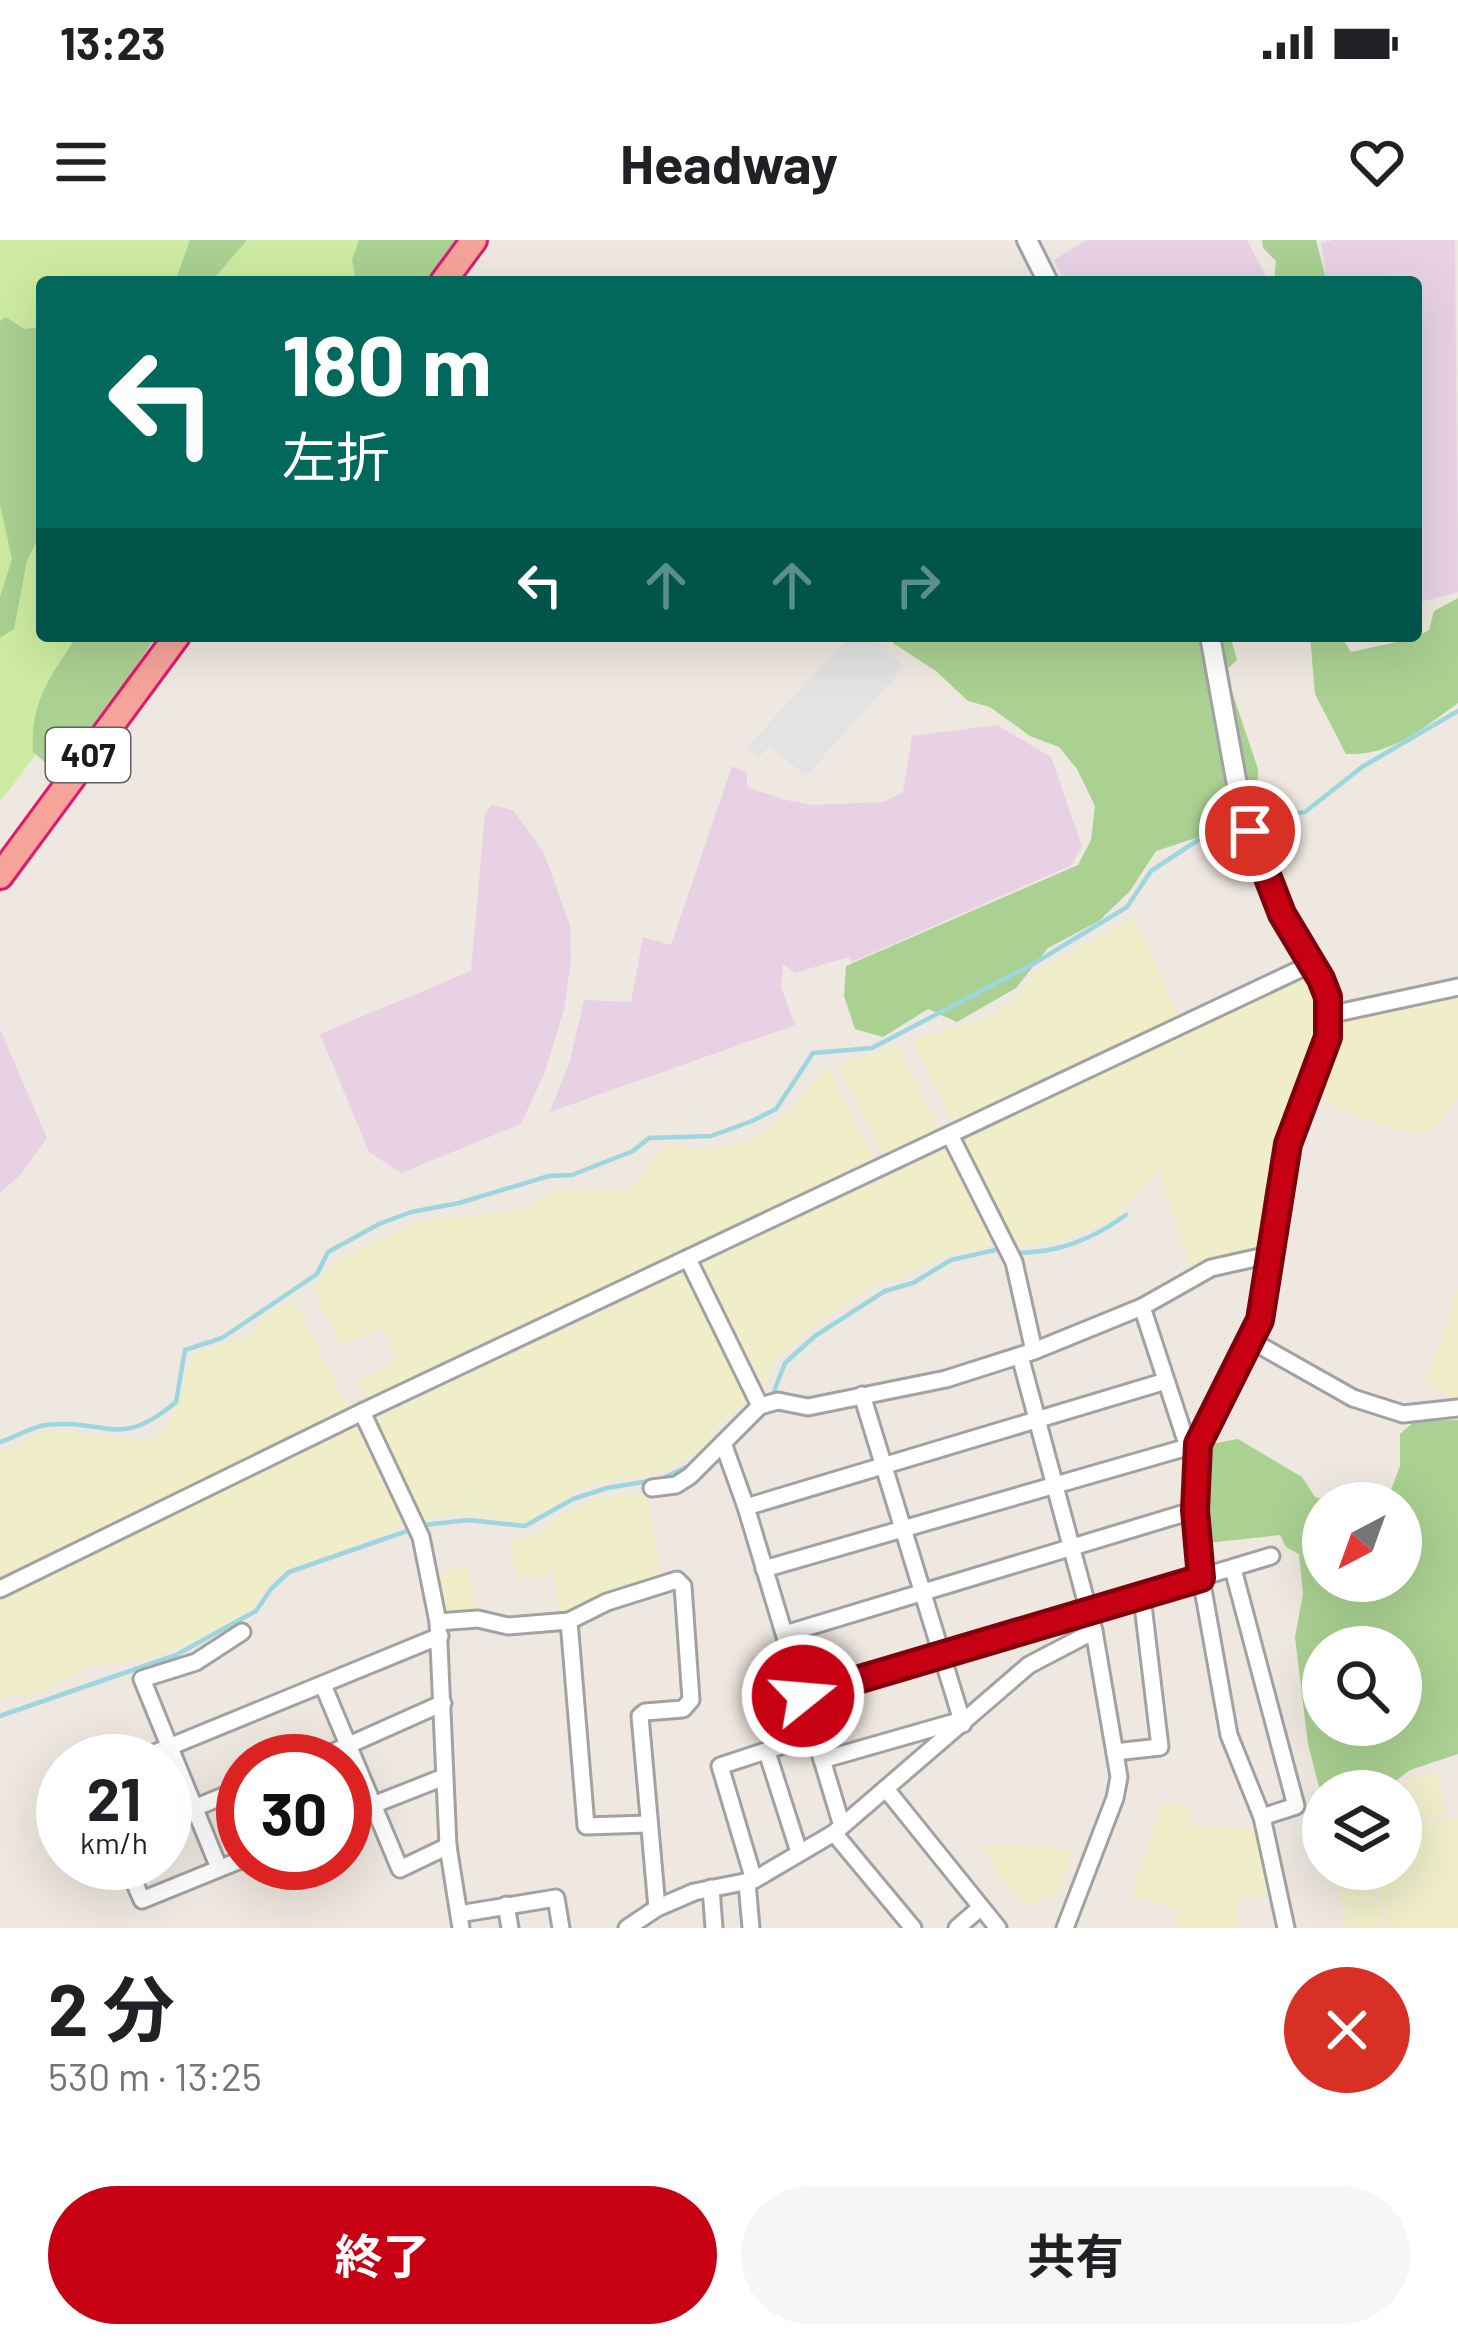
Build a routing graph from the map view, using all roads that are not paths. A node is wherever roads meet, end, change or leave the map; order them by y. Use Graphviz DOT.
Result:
graph roads {
  1 [pos="474,240"];
  2 [pos="1027,240"];
  3 [pos="447,276"];
  4 [pos="1045,276"];
  5 [pos="174,642"];
  6 [pos="1211,642"];
  7 [pos="0,875"];
  8 [pos="1312,963"];
  9 [pos="1458,987"];
  10 [pos="1328,1015"];
  11 [pos="950,1135"];
  12 [pos="1269,1255"];
  13 [pos="688,1259"];
  14 [pos="1142,1306"];
  15 [pos="1252,1341"];
  16 [pos="1027,1354"];
  17 [pos="1166,1381"];
  18 [pos="862,1395"];
  19 [pos="760,1406"];
  20 [pos="1458,1408"];
  21 [pos="362,1412"];
  22 [pos="1037,1418"];
  23 [pos="723,1443"];
  24 [pos="1193,1445"];
  25 [pos="885,1463"];
  26 [pos="1055,1485"];
  27 [pos="652,1488"];
  28 [pos="746,1507"];
  29 [pos="1195,1510"];
  30 [pos="905,1526"];
  31 [pos="1071,1548"];
  32 [pos="1271,1556"];
  33 [pos="764,1569"];
  34 [pos="1233,1569"];
  35 [pos="1201,1578"];
  36 [pos="0,1589"];
  37 [pos="924,1589"];
  38 [pos="1142,1597"];
  39 [pos="1089,1613"];
  40 [pos="569,1621"];
  41 [pos="439,1629"];
  42 [pos="1094,1631"];
  43 [pos="242,1632"];
  44 [pos="785,1634"];
  45 [pos="944,1654"];
  46 [pos="323,1685"];
  47 [pos="803,1696"];
  48 [pos="443,1703"];
  49 [pos="962,1722"];
  50 [pos="165,1734"];
  51 [pos="345,1734"];
  52 [pos="372,1736"];
  53 [pos="814,1736"];
  54 [pos="192,1738"];
  55 [pos="767,1752"];
  56 [pos="1115,1752"];
  57 [pos="822,1760"];
  58 [pos="444,1777"];
  59 [pos="886,1790"];
  60 [pos="192,1798"];
  61 [pos="216,1799"];
  62 [pos="373,1805"];
  63 [pos="196,1807"];
  64 [pos="192,1809"];
  65 [pos="1262,1817"];
  66 [pos="648,1824"];
  67 [pos="838,1829"];
  68 [pos="448,1846"];
  69 [pos="799,1852"];
  70 [pos="216,1860"];
  71 [pos="751,1881"];
  72 [pos="711,1888"];
  73 [pos="138,1890"];
  74 [pos="166,1890"];
  75 [pos="506,1905"];
  76 [pos="657,1908"];
  77 [pos="980,1908"];
  78 [pos="460,1921"];
  79 [pos="510,1928"];
  80 [pos="561,1928"];
  81 [pos="627,1928"];
  82 [pos="714,1928"];
  83 [pos="751,1928"];
  84 [pos="913,1928"];
  85 [pos="957,1928"];
  86 [pos="998,1928"];
  87 [pos="1065,1928"];
  88 [pos="1286,1928"];
  1 -- 3 [label="highway"];
  2 -- 4 [label="street"];
  5 -- 7 [label="highway, 407"];
  6 -- 8 [label="street"];
  8 -- 10 [label="street"];
  8 -- 11 [label="street"];
  9 -- 10 [label="street"];
  10 -- 12 [label="street"];
  11 -- 13 [label="street"];
  11 -- 16 [label="street"];
  12 -- 14 [label="street"];
  12 -- 15 [label="street"];
  13 -- 19 [label="street"];
  13 -- 21 [label="street"];
  14 -- 16 [label="street"];
  14 -- 17 [label="street"];
  15 -- 20 [label="street"];
  15 -- 24 [label="street"];
  16 -- 18 [label="street"];
  16 -- 22 [label="street"];
  17 -- 22 [label="street"];
  17 -- 24 [label="street"];
  18 -- 19 [label="street"];
  18 -- 25 [label="street"];
  19 -- 23 [label="street"];
  21 -- 36 [label="street"];
  21 -- 41 [label="street"];
  22 -- 25 [label="street"];
  22 -- 26 [label="street"];
  23 -- 27 [label="street"];
  23 -- 28 [label="street"];
  24 -- 26 [label="street"];
  24 -- 29 [label="street"];
  25 -- 28 [label="street"];
  25 -- 30 [label="street"];
  26 -- 30 [label="street"];
  26 -- 31 [label="street"];
  28 -- 33 [label="street"];
  29 -- 31 [label="street"];
  29 -- 35 [label="street"];
  30 -- 33 [label="street"];
  30 -- 37 [label="street"];
  31 -- 37 [label="street"];
  31 -- 39 [label="street"];
  32 -- 34 [label="street"];
  33 -- 44 [label="street"];
  34 -- 35 [label="street"];
  34 -- 65 [label="street"];
  35 -- 38 [label="street"];
  35 -- 65 [label="street"];
  37 -- 44 [label="street"];
  37 -- 45 [label="street"];
  38 -- 39 [label="street"];
  38 -- 56 [label="street"];
  39 -- 42 [label="street"];
  39 -- 45 [label="street"];
  40 -- 41 [label="street"];
  40 -- 66 [label="street"];
  40 -- 66 [label="street"];
  41 -- 46 [label="street"];
  41 -- 48 [label="street"];
  42 -- 49 [label="street"];
  42 -- 56 [label="street"];
  43 -- 50 [label="street"];
  44 -- 47 [label="street"];
  45 -- 47 [label="street"];
  45 -- 49 [label="street"];
  46 -- 51 [label="street"];
  46 -- 54 [label="street"];
  47 -- 53 [label="street"];
  48 -- 52 [label="street"];
  48 -- 58 [label="street"];
  49 -- 57 [label="street"];
  49 -- 59 [label="street"];
  53 -- 55 [label="street"];
  53 -- 57 [label="street"];
  55 -- 69 [label="street"];
  55 -- 71 [label="street"];
  56 -- 87 [label="street"];
  57 -- 67 [label="street"];
  58 -- 62 [label="street"];
  58 -- 68 [label="street"];
  59 -- 67 [label="street"];
  59 -- 77 [label="street"];
  60 -- 63 [label="street"];
  61 -- 63 [label="street"];
  62 -- 68 [label="street"];
  63 -- 64 [label="street"];
  63 -- 70 [label="street"];
  65 -- 88 [label="street"];
  66 -- 76 [label="street"];
  67 -- 69 [label="street"];
  67 -- 84 [label="street"];
  68 -- 78 [label="street"];
  69 -- 71 [label="street"];
  71 -- 72 [label="street"];
  71 -- 83 [label="street"];
  72 -- 76 [label="street"];
  72 -- 82 [label="street"];
  73 -- 74 [label="street"];
  75 -- 78 [label="street"];
  75 -- 79 [label="street"];
  75 -- 80 [label="street"];
  76 -- 81 [label="street"];
  77 -- 85 [label="street"];
  77 -- 86 [label="street"];
}
